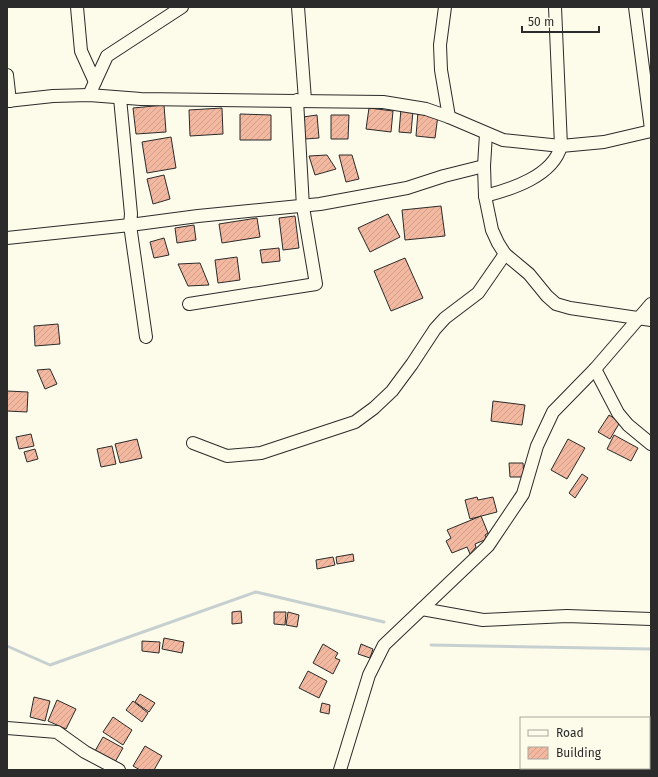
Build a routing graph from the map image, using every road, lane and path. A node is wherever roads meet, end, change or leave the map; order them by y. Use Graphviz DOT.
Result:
graph roads {
  1 [pos="77,7"];
  2 [pos="182,7"];
  3 [pos="298,7"];
  4 [pos="445,7"];
  5 [pos="555,7"];
  6 [pos="635,7"];
  7 [pos="170,11"];
  8 [pos="7,75"];
  9 [pos="95,82"];
  10 [pos="89,95"];
  11 [pos="120,98"];
  12 [pos="301,100"];
  13 [pos="9,101"];
  14 [pos="449,117"];
  15 [pos="651,130"];
  16 [pos="486,134"];
  17 [pos="561,146"];
  18 [pos="484,166"];
  19 [pos="485,196"];
  20 [pos="302,207"];
  21 [pos="130,225"];
  22 [pos="7,238"];
  23 [pos="505,254"];
  24 [pos="189,304"];
  25 [pos="651,304"];
  26 [pos="637,318"];
  27 [pos="651,320"];
  28 [pos="146,337"];
  29 [pos="595,369"];
  30 [pos="193,443"];
  31 [pos="651,444"];
  32 [pos="422,609"];
  33 [pos="651,619"];
  34 [pos="7,728"];
  35 [pos="120,770"];
  36 [pos="340,770"];
  1 -- 9 [label="street"];
  2 -- 7 [label="street"];
  3 -- 12 [label="street"];
  4 -- 14 [label="street"];
  5 -- 17 [label="street"];
  6 -- 15 [label="street"];
  7 -- 9 [label="street"];
  8 -- 13 [label="street"];
  9 -- 10 [label="street"];
  10 -- 11 [label="street"];
  10 -- 13 [label="street"];
  11 -- 12 [label="street"];
  11 -- 21 [label="street"];
  12 -- 14 [label="street"];
  12 -- 20 [label="street"];
  14 -- 16 [label="street"];
  15 -- 17 [label="street"];
  16 -- 17 [label="street"];
  16 -- 18 [label="street"];
  17 -- 19 [label="street"];
  18 -- 19 [label="street"];
  18 -- 20 [label="street"];
  19 -- 23 [label="street"];
  20 -- 21 [label="street"];
  20 -- 24 [label="street"];
  21 -- 22 [label="street"];
  21 -- 28 [label="street"];
  23 -- 26 [label="street"];
  23 -- 30 [label="street"];
  25 -- 26 [label="street"];
  26 -- 27 [label="street"];
  26 -- 29 [label="street"];
  29 -- 31 [label="street"];
  29 -- 32 [label="street"];
  32 -- 33 [label="street"];
  32 -- 36 [label="street"];
  34 -- 35 [label="street"];
}
